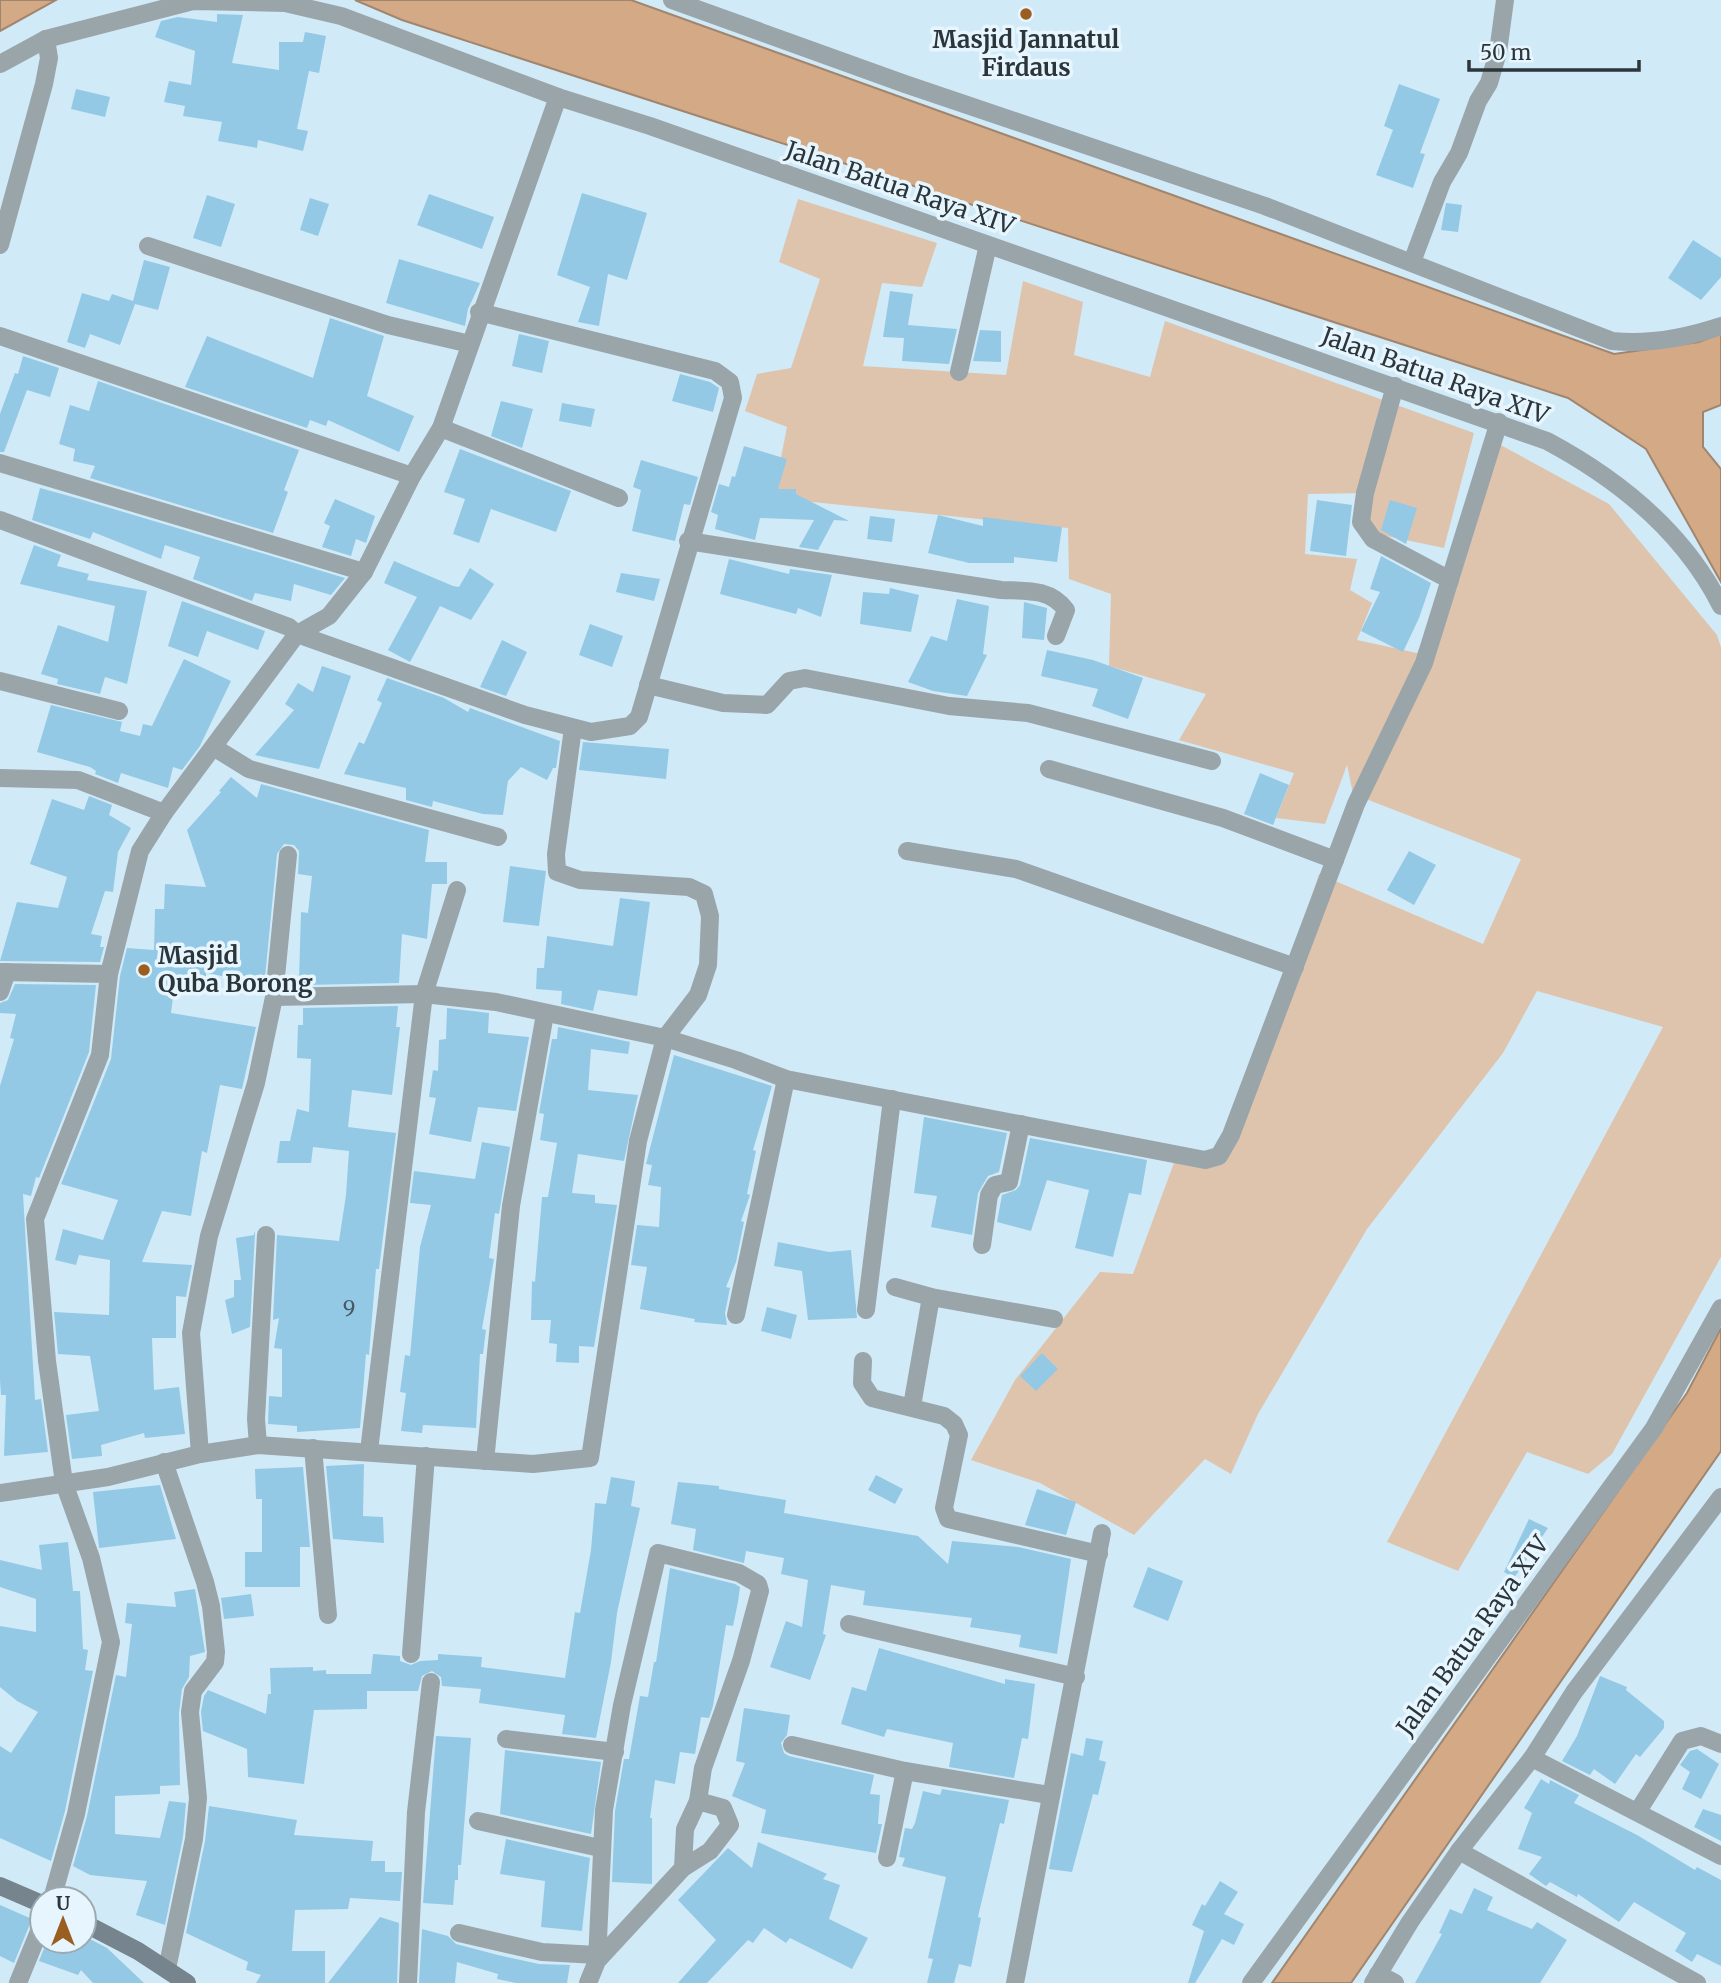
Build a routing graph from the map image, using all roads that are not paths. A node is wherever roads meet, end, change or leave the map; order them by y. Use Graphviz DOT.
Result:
graph roads {
  1 [pos="672,0"];
  2 [pos="1504,0"];
  3 [pos="46,39"];
  4 [pos="0,64"];
  5 [pos="558,97"];
  6 [pos="0,245"];
  7 [pos="988,245"];
  8 [pos="148,246"];
  9 [pos="1412,262"];
  10 [pos="479,312"];
  11 [pos="1721,326"];
  12 [pos="0,335"];
  13 [pos="470,344"];
  14 [pos="959,372"];
  15 [pos="1395,386"];
  16 [pos="1499,422"];
  17 [pos="441,428"];
  18 [pos="0,463"];
  19 [pos="412,476"];
  20 [pos="620,498"];
  21 [pos="0,520"];
  22 [pos="688,541"];
  23 [pos="363,572"];
  24 [pos="1450,580"];
  25 [pos="1721,606"];
  26 [pos="297,634"];
  27 [pos="1056,636"];
  28 [pos="0,681"];
  29 [pos="648,685"];
  30 [pos="118,711"];
  31 [pos="573,728"];
  32 [pos="215,748"];
  33 [pos="1212,761"];
  34 [pos="1049,769"];
  35 [pos="0,778"];
  36 [pos="164,813"];
  37 [pos="498,837"];
  38 [pos="907,851"];
  39 [pos="288,855"];
  40 [pos="1335,860"];
  41 [pos="457,890"];
  42 [pos="1295,967"];
  43 [pos="3,972"];
  44 [pos="109,974"];
  45 [pos="0,992"];
  46 [pos="424,994"];
  47 [pos="274,997"];
  48 [pos="545,1014"];
  49 [pos="665,1038"];
  50 [pos="786,1079"];
  51 [pos="892,1099"];
  52 [pos="1021,1124"];
  53 [pos="266,1234"];
  54 [pos="982,1245"];
  55 [pos="895,1287"];
  56 [pos="931,1297"];
  57 [pos="1721,1308"];
  58 [pos="866,1310"];
  59 [pos="736,1315"];
  60 [pos="1054,1319"];
  61 [pos="863,1361"];
  62 [pos="912,1406"];
  63 [pos="258,1445"];
  64 [pos="313,1448"];
  65 [pos="369,1451"];
  66 [pos="200,1454"];
  67 [pos="426,1456"];
  68 [pos="485,1461"];
  69 [pos="164,1462"];
  70 [pos="64,1483"];
  71 [pos="0,1493"];
  72 [pos="1719,1504"];
  73 [pos="1102,1533"];
  74 [pos="1099,1554"];
  75 [pos="328,1615"];
  76 [pos="849,1624"];
  77 [pos="411,1654"];
  78 [pos="1076,1677"];
  79 [pos="431,1682"];
  80 [pos="506,1739"];
  81 [pos="1721,1744"];
  82 [pos="792,1745"];
  83 [pos="615,1752"];
  84 [pos="1532,1758"];
  85 [pos="905,1770"];
  86 [pos="1049,1795"];
  87 [pos="698,1801"];
  88 [pos="1638,1811"];
  89 [pos="478,1821"];
  90 [pos="600,1848"];
  91 [pos="1460,1851"];
  92 [pos="1721,1856"];
  93 [pos="887,1857"];
  94 [pos="683,1868"];
  95 [pos="56,1885"];
  96 [pos="0,1886"];
  97 [pos="28,1898"];
  98 [pos="98,1931"];
  99 [pos="459,1933"];
  100 [pos="29,1955"];
  101 [pos="597,1958"];
  102 [pos="167,1969"];
  103 [pos="1376,1979"];
  104 [pos="18,1983"];
  105 [pos="187,1983"];
  106 [pos="408,1983"];
  107 [pos="588,1983"];
  108 [pos="1015,1983"];
  109 [pos="1251,1983"];
  110 [pos="1395,1983"];
  111 [pos="1697,1983"];
  1 -- 9 [label="street"];
  2 -- 9 [label="street"];
  3 -- 4 [label="street, Jalan Batua Raya XIV"];
  3 -- 5 [label="street, Jalan Batua Raya XIV"];
  3 -- 6 [label="street"];
  5 -- 7 [label="street, Jalan Batua Raya XIV"];
  5 -- 10 [label="street"];
  7 -- 14 [label="street"];
  7 -- 15 [label="street, Jalan Batua Raya XIV"];
  8 -- 13 [label="street"];
  9 -- 11 [label="street"];
  10 -- 13 [label="street"];
  10 -- 22 [label="street"];
  12 -- 19 [label="street"];
  13 -- 17 [label="street"];
  15 -- 16 [label="street, Jalan Batua Raya XIV"];
  15 -- 24 [label="street"];
  16 -- 24 [label="street"];
  16 -- 25 [label="street, Jalan Batua Raya XIV"];
  17 -- 19 [label="street"];
  17 -- 20 [label="street"];
  18 -- 23 [label="street"];
  19 -- 23 [label="street"];
  21 -- 26 [label="street"];
  22 -- 27 [label="street"];
  22 -- 29 [label="street"];
  23 -- 26 [label="street"];
  24 -- 40 [label="street"];
  26 -- 31 [label="street"];
  26 -- 32 [label="street"];
  28 -- 30 [label="street"];
  29 -- 31 [label="street"];
  29 -- 33 [label="street"];
  31 -- 49 [label="street"];
  32 -- 36 [label="street"];
  32 -- 37 [label="street"];
  34 -- 40 [label="street"];
  35 -- 36 [label="street"];
  36 -- 44 [label="street"];
  38 -- 42 [label="street"];
  39 -- 47 [label="street"];
  40 -- 42 [label="street"];
  41 -- 46 [label="street"];
  42 -- 52 [label="street"];
  43 -- 44 [label="street"];
  43 -- 45 [label="street"];
  44 -- 70 [label="street"];
  46 -- 47 [label="street"];
  46 -- 48 [label="street"];
  46 -- 65 [label="street"];
  47 -- 66 [label="street"];
  48 -- 49 [label="street"];
  48 -- 68 [label="street"];
  49 -- 50 [label="street"];
  49 -- 68 [label="street"];
  50 -- 51 [label="street"];
  50 -- 59 [label="street"];
  51 -- 52 [label="street"];
  51 -- 58 [label="street"];
  52 -- 54 [label="street"];
  53 -- 63 [label="street"];
  55 -- 56 [label="street"];
  56 -- 60 [label="street"];
  56 -- 62 [label="street"];
  57 -- 109 [label="street, Jalan Batua Raya XIV"];
  61 -- 62 [label="street"];
  62 -- 74 [label="street"];
  63 -- 64 [label="street"];
  63 -- 66 [label="street"];
  64 -- 65 [label="street"];
  64 -- 75 [label="street"];
  65 -- 67 [label="street"];
  66 -- 69 [label="street"];
  67 -- 68 [label="street"];
  67 -- 77 [label="street"];
  69 -- 70 [label="street"];
  69 -- 102 [label="street"];
  70 -- 71 [label="street"];
  70 -- 95 [label="street"];
  72 -- 84 [label="street"];
  73 -- 74 [label="street"];
  74 -- 78 [label="street"];
  76 -- 78 [label="street"];
  78 -- 86 [label="street"];
  79 -- 106 [label="street"];
  80 -- 83 [label="street"];
  81 -- 88 [label="street"];
  82 -- 85 [label="street"];
  83 -- 87 [label="street"];
  83 -- 90 [label="street"];
  84 -- 88 [label="street"];
  84 -- 91 [label="street"];
  85 -- 86 [label="street"];
  85 -- 93 [label="street"];
  86 -- 108 [label="street"];
  87 -- 94 [label="street"];
  87 -- 94 [label="street"];
  88 -- 92 [label="street"];
  89 -- 90 [label="street"];
  90 -- 101 [label="street"];
  91 -- 103 [label="street"];
  91 -- 111 [label="street"];
  94 -- 101 [label="street"];
  96 -- 97 [label="main road"];
  98 -- 102 [label="main road"];
  99 -- 101 [label="street"];
  100 -- 104 [label="street"];
  101 -- 107 [label="street"];
  102 -- 105 [label="main road"];
  103 -- 110 [label="street"];
}
